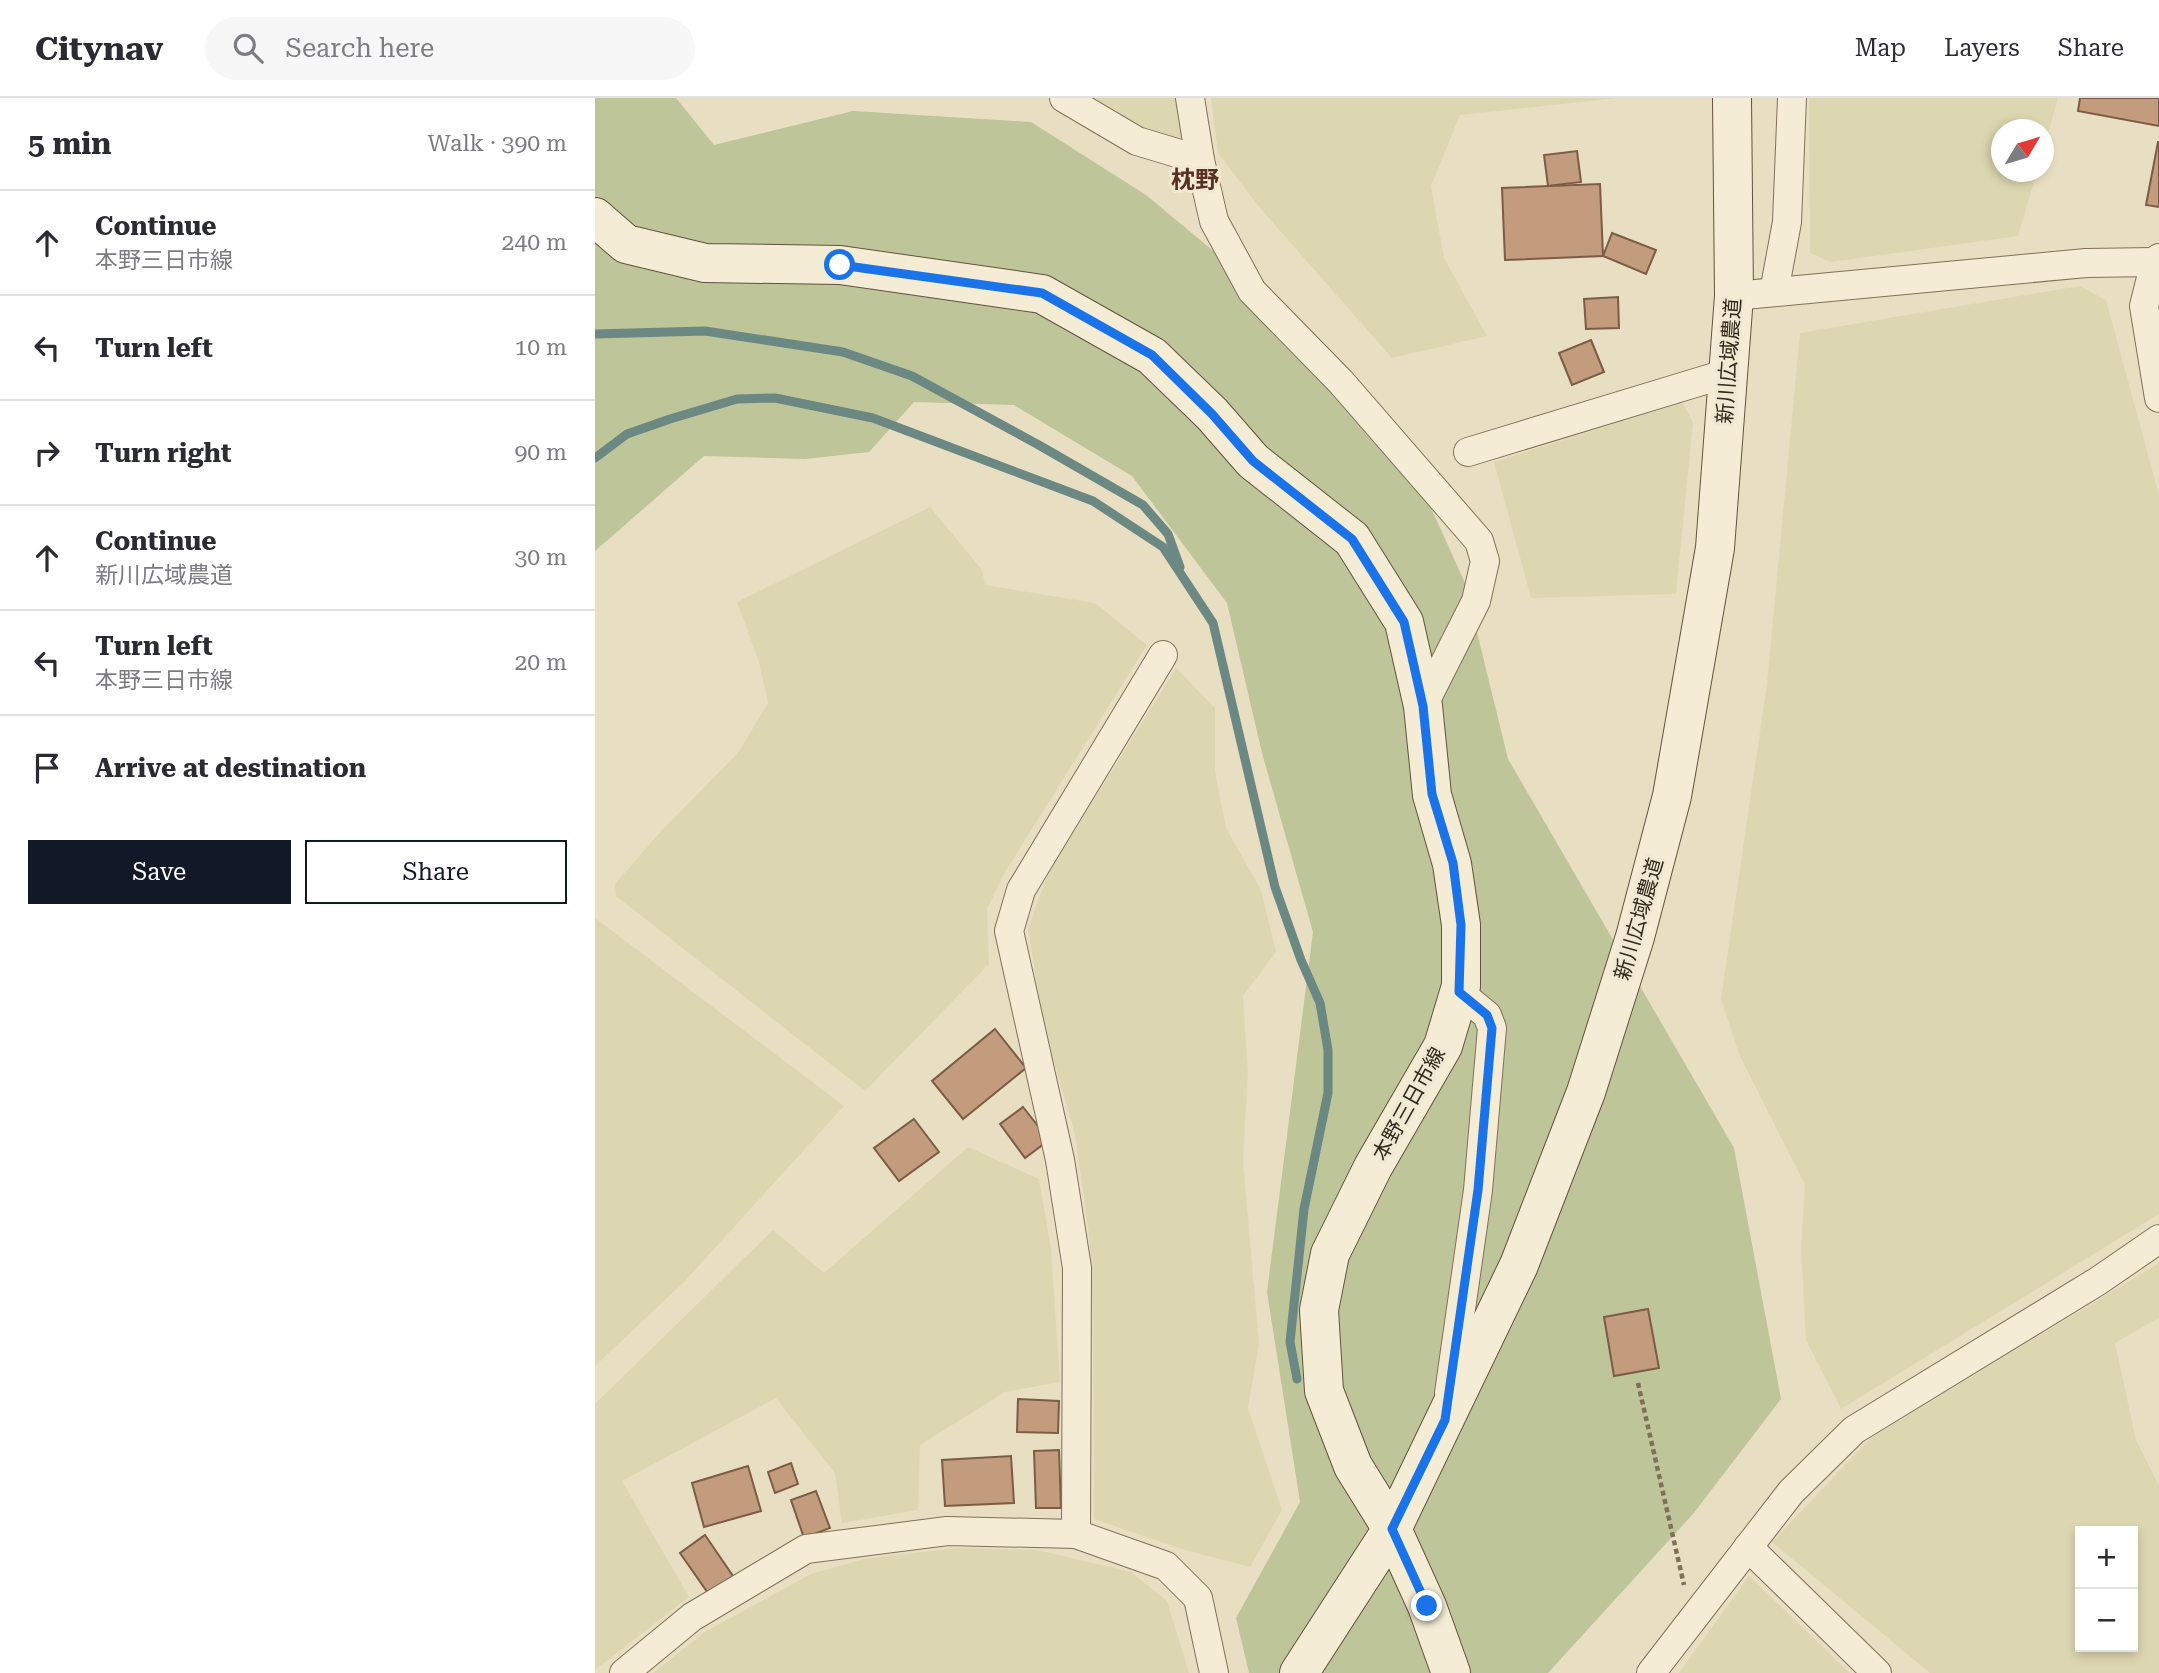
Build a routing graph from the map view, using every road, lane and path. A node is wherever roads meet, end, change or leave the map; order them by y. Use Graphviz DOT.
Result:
graph roads {
  1 [pos="1064,98"];
  2 [pos="1190,98"];
  3 [pos="1732,98"];
  4 [pos="1793,98"];
  5 [pos="1200,160"];
  6 [pos="595,217"];
  7 [pos="2157,260"];
  8 [pos="1774,292"];
  9 [pos="1734,296"];
  10 [pos="1728,373"];
  11 [pos="2159,398"];
  12 [pos="1468,452"];
  13 [pos="1163,656"];
  14 [pos="1423,706"];
  15 [pos="1459,992"];
  16 [pos="2159,1239"];
  17 [pos="1638,1383"];
  18 [pos="1445,1420"];
  19 [pos="1392,1529"];
  20 [pos="1076,1534"];
  21 [pos="1748,1547"];
  22 [pos="1692,1620"];
  23 [pos="624,1673"];
  24 [pos="1214,1673"];
  25 [pos="1299,1673"];
  26 [pos="1451,1673"];
  27 [pos="1651,1673"];
  28 [pos="1877,1673"];
  1 -- 5 [label="street"];
  2 -- 5 [label="street"];
  3 -- 9 [label="main road, 新川広域農道"];
  4 -- 8 [label="street"];
  5 -- 14 [label="street"];
  6 -- 14 [label="main road, 本野三日市線"];
  7 -- 8 [label="street"];
  7 -- 11 [label="street"];
  8 -- 9 [label="street"];
  9 -- 10 [label="main road, 新川広域農道"];
  10 -- 12 [label="street"];
  10 -- 18 [label="main road, 新川広域農道"];
  13 -- 20 [label="street"];
  14 -- 15 [label="main road, 本野三日市線"];
  15 -- 18 [label="street"];
  15 -- 19 [label="main road, 本野三日市線"];
  16 -- 21 [label="street"];
  17 -- 22 [label="path"];
  18 -- 19 [label="main road, 新川広域農道"];
  19 -- 25 [label="main road, 新川広域農道"];
  19 -- 26 [label="main road, 本野三日市線"];
  20 -- 23 [label="street"];
  20 -- 24 [label="street"];
  21 -- 22 [label="street"];
  21 -- 28 [label="street"];
  22 -- 27 [label="street"];
}
